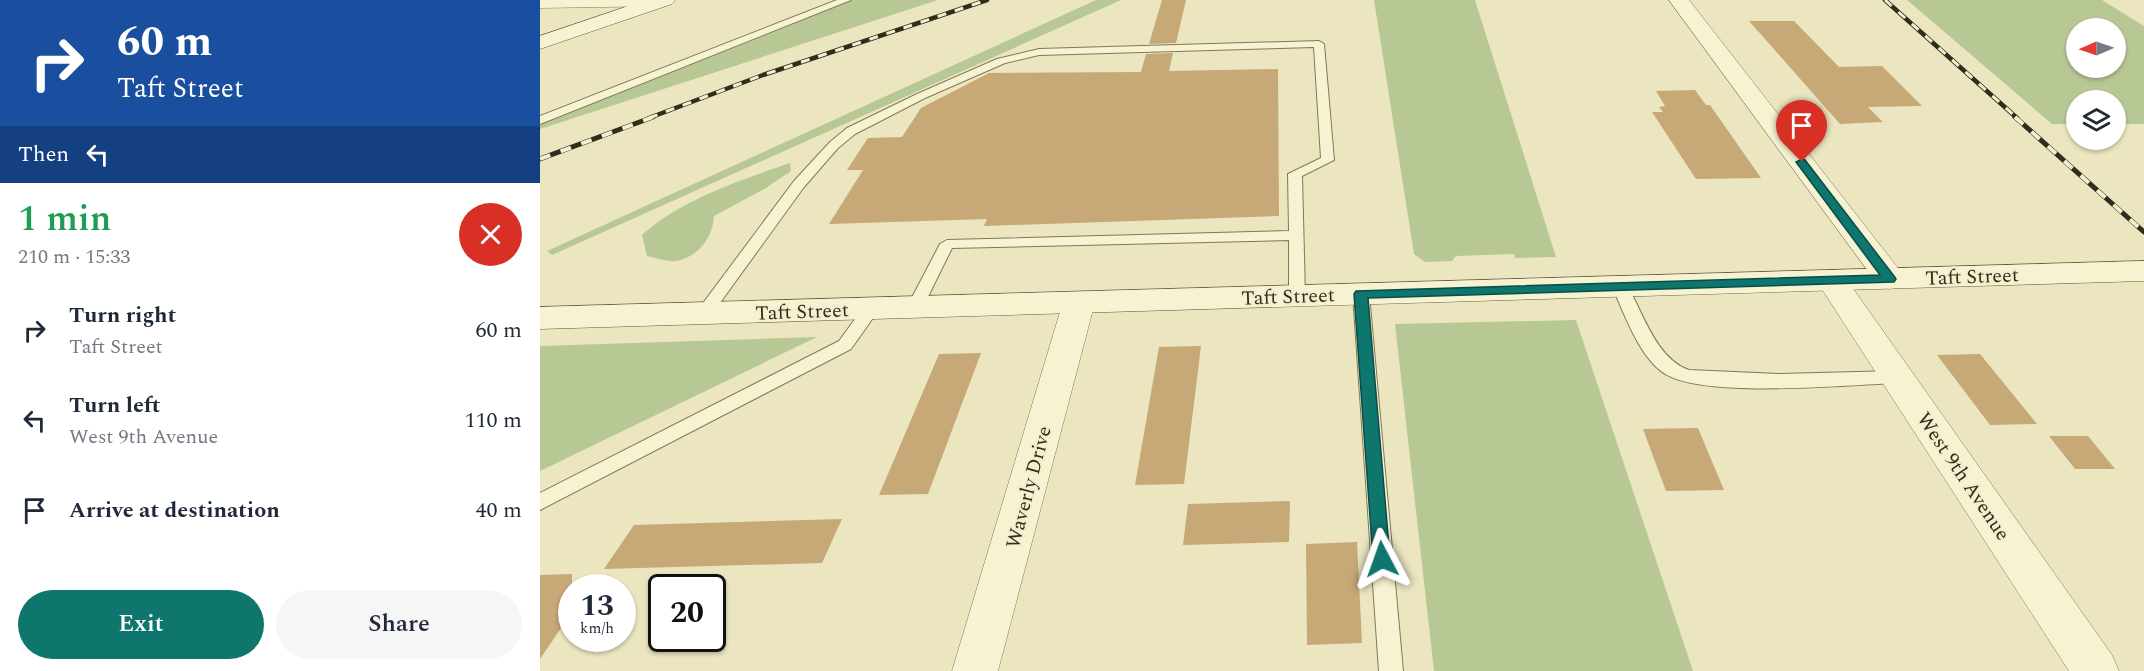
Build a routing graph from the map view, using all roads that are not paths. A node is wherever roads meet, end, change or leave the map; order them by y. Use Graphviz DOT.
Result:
graph roads {
  1 [pos="665,0"];
  2 [pos="846,0"];
  3 [pos="1679,0"];
  4 [pos="540,2"];
  5 [pos="540,42"];
  6 [pos="540,120"];
  7 [pos="1296,235"];
  8 [pos="2144,271"];
  9 [pos="1890,279"];
  10 [pos="1831,280"];
  11 [pos="1620,286"];
  12 [pos="1361,294"];
  13 [pos="1297,296"];
  14 [pos="1079,302"];
  15 [pos="915,307"];
  16 [pos="872,308"];
  17 [pos="703,314"];
  18 [pos="540,318"];
  19 [pos="1897,377"];
  20 [pos="540,502"];
  21 [pos="975,671"];
  22 [pos="1391,671"];
  23 [pos="2096,671"];
  1 -- 4 [label="street"];
  1 -- 5 [label="street"];
  2 -- 6 [label="lane"];
  3 -- 9 [label="street"];
  7 -- 13 [label="lane"];
  7 -- 15 [label="lane"];
  7 -- 17 [label="lane"];
  8 -- 9 [label="street, Taft Street"];
  9 -- 10 [label="street, Taft Street"];
  10 -- 11 [label="street, Taft Street"];
  10 -- 19 [label="street, West 9th Avenue"];
  11 -- 12 [label="street, Taft Street"];
  11 -- 19 [label="lane"];
  12 -- 13 [label="street, Taft Street"];
  12 -- 22 [label="lane"];
  13 -- 14 [label="street, Taft Street"];
  14 -- 15 [label="street, Taft Street"];
  14 -- 21 [label="street, Waverly Drive"];
  15 -- 16 [label="street, Taft Street"];
  16 -- 17 [label="street, Taft Street"];
  16 -- 20 [label="lane"];
  17 -- 18 [label="street, Taft Street"];
  19 -- 23 [label="street, West 9th Avenue"];
}
